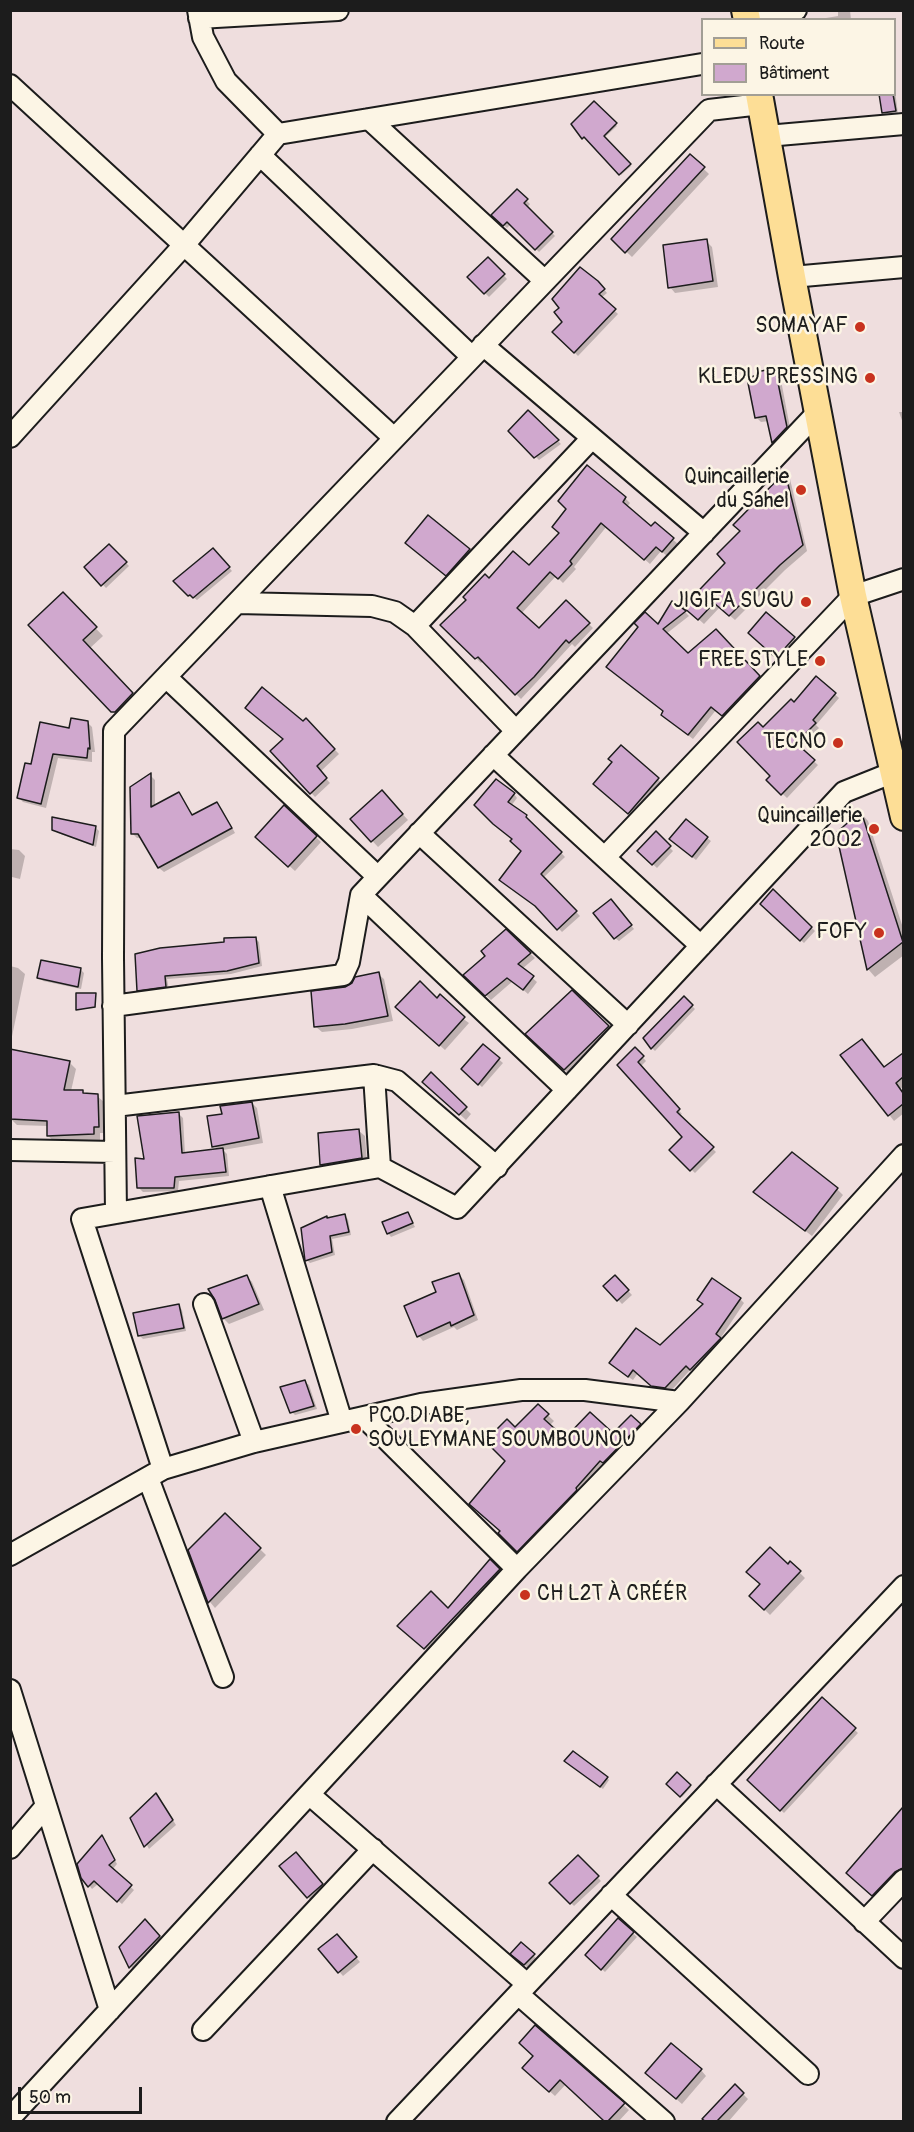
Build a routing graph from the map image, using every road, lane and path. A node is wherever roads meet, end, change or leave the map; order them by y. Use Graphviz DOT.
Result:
graph roads {
  1 [pos="338,10"];
  2 [pos="795,10"];
  3 [pos="199,14"];
  4 [pos="746,15"];
  5 [pos="701,64"];
  6 [pos="10,85"];
  7 [pos="760,100"];
  8 [pos="369,119"];
  9 [pos="903,124"];
  10 [pos="278,134"];
  11 [pos="767,136"];
  12 [pos="261,155"];
  13 [pos="184,245"];
  14 [pos="903,267"];
  15 [pos="792,277"];
  16 [pos="545,281"];
  17 [pos="477,351"];
  18 [pos="818,412"];
  19 [pos="10,437"];
  20 [pos="394,438"];
  21 [pos="592,438"];
  22 [pos="704,533"];
  23 [pos="903,579"];
  24 [pos="853,596"];
  25 [pos="237,603"];
  26 [pos="415,626"];
  27 [pos="166,677"];
  28 [pos="516,731"];
  29 [pos="493,754"];
  30 [pos="898,770"];
  31 [pos="903,818"];
  32 [pos="419,833"];
  33 [pos="605,857"];
  34 [pos="378,877"];
  35 [pos="361,895"];
  36 [pos="701,946"];
  37 [pos="113,1006"];
  38 [pos="628,1025"];
  39 [pos="374,1075"];
  40 [pos="567,1090"];
  41 [pos="115,1106"];
  42 [pos="10,1150"];
  43 [pos="115,1152"];
  44 [pos="903,1155"];
  45 [pos="380,1167"];
  46 [pos="497,1167"];
  47 [pos="270,1186"];
  48 [pos="116,1213"];
  49 [pos="204,1304"];
  50 [pos="679,1402"];
  51 [pos="364,1417"];
  52 [pos="342,1422"];
  53 [pos="254,1442"];
  54 [pos="156,1474"];
  55 [pos="10,1555"];
  56 [pos="517,1569"];
  57 [pos="903,1586"];
  58 [pos="223,1677"];
  59 [pos="10,1690"];
  60 [pos="716,1784"];
  61 [pos="310,1795"];
  62 [pos="46,1806"];
  63 [pos="10,1848"];
  64 [pos="373,1850"];
  65 [pos="903,1880"];
  66 [pos="611,1895"];
  67 [pos="864,1922"];
  68 [pos="903,1958"];
  69 [pos="522,1989"];
  70 [pos="110,2010"];
  71 [pos="203,2030"];
  72 [pos="808,2074"];
  73 [pos="10,2118"];
  74 [pos="397,2121"];
  75 [pos="664,2121"];
  1 -- 3 [label="street"];
  2 -- 4 [label="street"];
  3 -- 10 [label="street"];
  5 -- 8 [label="street"];
  6 -- 13 [label="street"];
  7 -- 11 [label="main road"];
  7 -- 16 [label="street"];
  8 -- 10 [label="street"];
  8 -- 16 [label="street"];
  9 -- 11 [label="street"];
  10 -- 12 [label="street"];
  11 -- 15 [label="main road"];
  12 -- 13 [label="street"];
  12 -- 17 [label="street"];
  13 -- 19 [label="street"];
  13 -- 20 [label="street"];
  14 -- 15 [label="street"];
  15 -- 18 [label="main road"];
  16 -- 17 [label="street"];
  17 -- 20 [label="street"];
  17 -- 21 [label="street"];
  18 -- 22 [label="street"];
  18 -- 24 [label="main road"];
  20 -- 25 [label="street"];
  21 -- 22 [label="street"];
  21 -- 26 [label="street"];
  22 -- 28 [label="street"];
  23 -- 24 [label="street"];
  24 -- 30 [label="main road"];
  24 -- 33 [label="street"];
  25 -- 26 [label="street"];
  25 -- 27 [label="street"];
  26 -- 28 [label="street"];
  27 -- 34 [label="street"];
  27 -- 37 [label="street"];
  28 -- 29 [label="street"];
  29 -- 32 [label="street"];
  29 -- 33 [label="street"];
  30 -- 31 [label="main road"];
  30 -- 36 [label="street"];
  32 -- 34 [label="street"];
  32 -- 38 [label="street"];
  33 -- 36 [label="street"];
  34 -- 35 [label="street"];
  35 -- 37 [label="street"];
  35 -- 40 [label="street"];
  36 -- 38 [label="street"];
  37 -- 41 [label="street"];
  38 -- 40 [label="street"];
  39 -- 41 [label="street"];
  39 -- 45 [label="street"];
  39 -- 46 [label="street"];
  40 -- 46 [label="street"];
  41 -- 43 [label="street"];
  42 -- 43 [label="street"];
  43 -- 48 [label="street"];
  44 -- 50 [label="street"];
  45 -- 46 [label="street"];
  45 -- 47 [label="street"];
  47 -- 48 [label="street"];
  47 -- 52 [label="street"];
  48 -- 54 [label="street"];
  49 -- 53 [label="street"];
  50 -- 51 [label="street"];
  50 -- 56 [label="street"];
  51 -- 52 [label="street"];
  51 -- 56 [label="street"];
  52 -- 53 [label="street"];
  53 -- 54 [label="street"];
  54 -- 55 [label="street"];
  54 -- 58 [label="street"];
  56 -- 61 [label="street"];
  57 -- 60 [label="street"];
  59 -- 62 [label="street"];
  60 -- 66 [label="street"];
  60 -- 67 [label="street"];
  61 -- 64 [label="street"];
  61 -- 70 [label="street"];
  62 -- 63 [label="street"];
  62 -- 70 [label="street"];
  64 -- 69 [label="street"];
  64 -- 71 [label="street"];
  65 -- 67 [label="street"];
  66 -- 69 [label="street"];
  66 -- 72 [label="street"];
  67 -- 68 [label="street"];
  69 -- 74 [label="street"];
  69 -- 75 [label="street"];
  70 -- 73 [label="street"];
}
